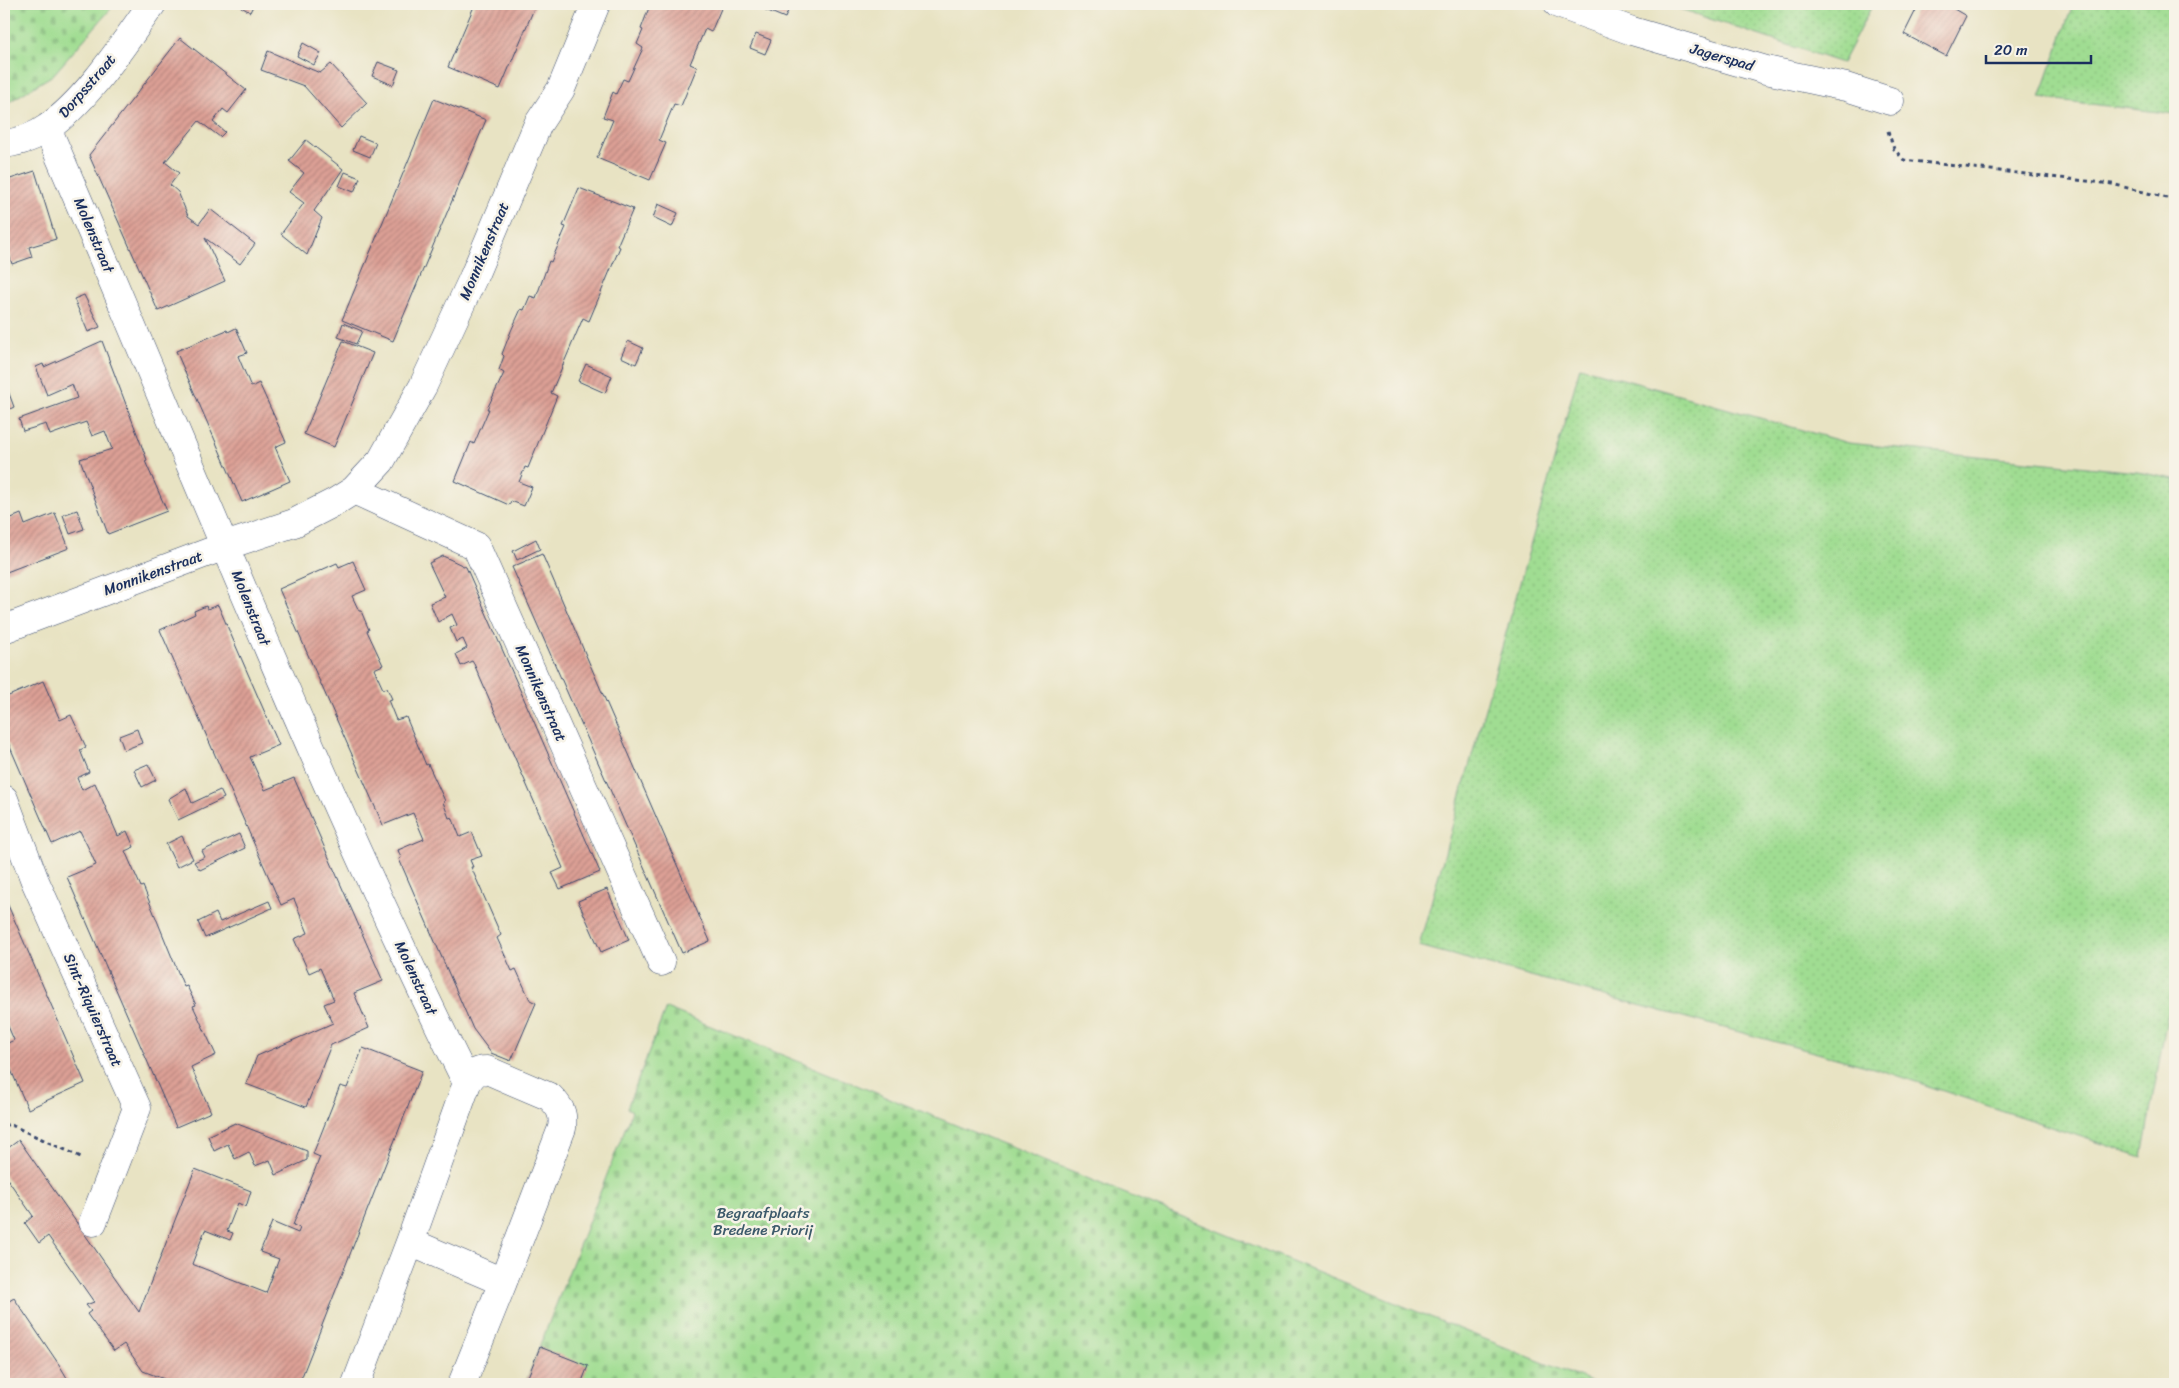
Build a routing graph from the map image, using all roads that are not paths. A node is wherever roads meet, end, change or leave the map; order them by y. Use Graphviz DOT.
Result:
graph roads {
  1 [pos="152,4"];
  2 [pos="596,4"];
  3 [pos="1558,4"];
  4 [pos="1890,101"];
  5 [pos="47,128"];
  6 [pos="4,144"];
  7 [pos="354,490"];
  8 [pos="226,546"];
  9 [pos="4,628"];
  10 [pos="4,799"];
  11 [pos="661,962"];
  12 [pos="467,1083"];
  13 [pos="93,1222"];
  14 [pos="410,1242"];
  15 [pos="503,1282"];
  16 [pos="356,1384"];
  17 [pos="462,1384"];
  1 -- 5 [label="street, Dorpsstraat"];
  2 -- 7 [label="street, Monnikenstraat"];
  3 -- 4 [label="street, Jagerspad"];
  5 -- 6 [label="street, Dorpsstraat"];
  5 -- 8 [label="street, Molenstraat"];
  7 -- 8 [label="street, Monnikenstraat"];
  7 -- 11 [label="street, Monnikenstraat"];
  8 -- 9 [label="street, Monnikenstraat"];
  8 -- 12 [label="street, Molenstraat"];
  10 -- 13 [label="street, Sint-Riquierstraat"];
  12 -- 14 [label="street"];
  12 -- 15 [label="street"];
  14 -- 15 [label="street"];
  14 -- 16 [label="street"];
  15 -- 17 [label="street"];
}
